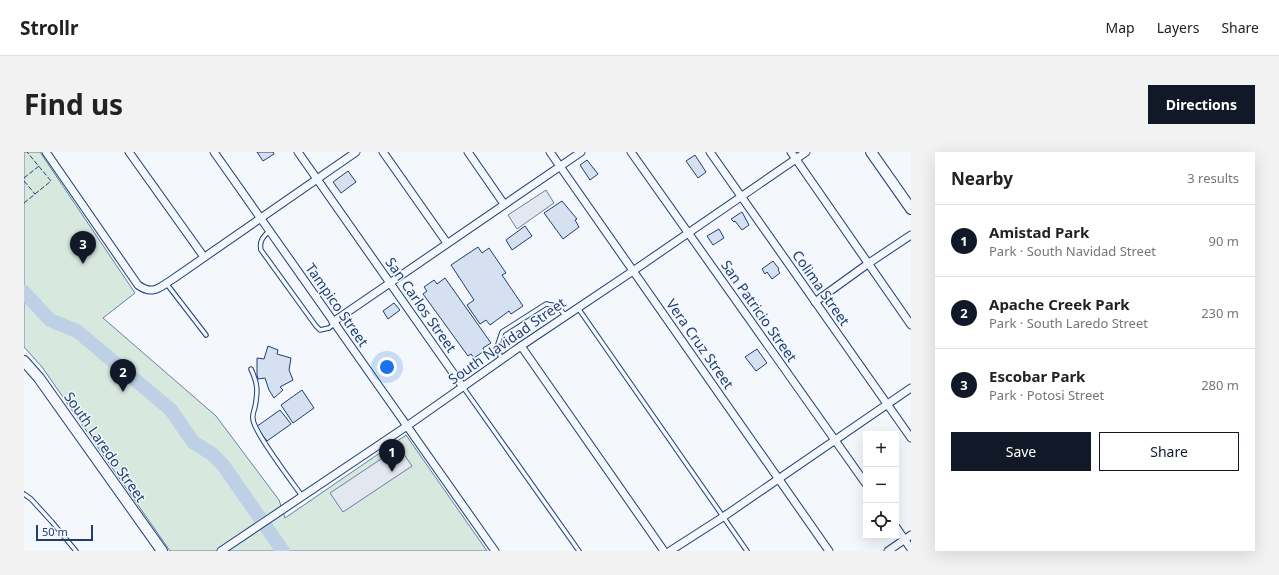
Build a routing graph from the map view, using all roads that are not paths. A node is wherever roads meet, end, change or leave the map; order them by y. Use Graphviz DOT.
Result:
graph roads {
  1 [pos="46,152"];
  2 [pos="129,152"];
  3 [pos="214,152"];
  4 [pos="298,152"];
  5 [pos="356,152"];
  6 [pos="383,152"];
  7 [pos="468,152"];
  8 [pos="550,152"];
  9 [pos="581,152"];
  10 [pos="630,152"];
  11 [pos="710,152"];
  12 [pos="791,152"];
  13 [pos="806,152"];
  14 [pos="871,152"];
  15 [pos="796,159"];
  16 [pos="560,166"];
  17 [pos="316,179"];
  18 [pos="742,197"];
  19 [pos="504,204"];
  20 [pos="911,209"];
  21 [pos="260,218"];
  22 [pos="269,231"];
  23 [pos="688,233"];
  24 [pos="911,234"];
  25 [pos="447,244"];
  26 [pos="204,257"];
  27 [pos="869,263"];
  28 [pos="633,271"];
  29 [pos="390,283"];
  30 [pos="166,284"];
  31 [pos="815,302"];
  32 [pos="578,308"];
  33 [pos="566,316"];
  34 [pos="334,323"];
  35 [pos="911,325"];
  36 [pos="206,336"];
  37 [pos="521,346"];
  38 [pos="24,361"];
  39 [pos="501,361"];
  40 [pos="251,369"];
  41 [pos="463,387"];
  42 [pos="911,388"];
  43 [pos="887,405"];
  44 [pos="407,426"];
  45 [pos="911,438"];
  46 [pos="836,440"];
  47 [pos="779,479"];
  48 [pos="863,480"];
  49 [pos="24,494"];
  50 [pos="302,496"];
  51 [pos="723,517"];
  52 [pos="899,530"];
  53 [pos="908,538"];
  54 [pos="911,549"];
  55 [pos="76,551"];
  56 [pos="162,551"];
  57 [pos="221,551"];
  58 [pos="495,551"];
  59 [pos="579,551"];
  60 [pos="664,551"];
  61 [pos="670,551"];
  62 [pos="747,551"];
  63 [pos="829,551"];
  64 [pos="888,551"];
  1 -- 30 [label="street"];
  2 -- 26 [label="street"];
  3 -- 21 [label="street, Tampico Street"];
  4 -- 17 [label="street, San Carlos Street"];
  5 -- 17 [label="street"];
  6 -- 25 [label="street"];
  7 -- 19 [label="street"];
  8 -- 16 [label="street, Vera Cruz Street"];
  9 -- 16 [label="street"];
  10 -- 23 [label="street, San Patricio Street"];
  11 -- 18 [label="street, Colima Street"];
  12 -- 15 [label="street"];
  13 -- 15 [label="street, South Navidad Street"];
  14 -- 20 [label="main road"];
  15 -- 18 [label="street, South Navidad Street"];
  15 -- 27 [label="street"];
  16 -- 19 [label="street"];
  16 -- 28 [label="street, Vera Cruz Street"];
  17 -- 21 [label="street"];
  17 -- 29 [label="street, San Carlos Street"];
  18 -- 23 [label="street, South Navidad Street"];
  18 -- 31 [label="street, Colima Street"];
  19 -- 25 [label="street"];
  21 -- 22 [label="street, Tampico Street"];
  21 -- 26 [label="street"];
  22 -- 34 [label="street, Tampico Street"];
  22 -- 34 [label="lane"];
  23 -- 28 [label="street, South Navidad Street"];
  23 -- 46 [label="street, San Patricio Street"];
  24 -- 27 [label="street"];
  25 -- 29 [label="street"];
  26 -- 30 [label="street"];
  27 -- 31 [label="street"];
  27 -- 35 [label="street"];
  28 -- 32 [label="street, South Navidad Street"];
  28 -- 47 [label="street, Vera Cruz Street"];
  29 -- 34 [label="street"];
  29 -- 41 [label="street, San Carlos Street"];
  30 -- 36 [label="lane"];
  31 -- 43 [label="street, Colima Street"];
  32 -- 33 [label="street, South Navidad Street"];
  32 -- 51 [label="lane"];
  33 -- 37 [label="street, South Navidad Street"];
  33 -- 39 [label="lane"];
  34 -- 44 [label="street, Tampico Street"];
  37 -- 39 [label="street, South Navidad Street"];
  37 -- 60 [label="street"];
  38 -- 56 [label="main road, South Laredo Street"];
  39 -- 41 [label="street, South Navidad Street"];
  40 -- 50 [label="lane"];
  41 -- 44 [label="street, South Navidad Street"];
  41 -- 59 [label="lane, San Carlos Street"];
  42 -- 43 [label="street"];
  43 -- 45 [label="street, Colima Street"];
  43 -- 46 [label="street"];
  44 -- 50 [label="street, South Navidad Street"];
  44 -- 58 [label="street, Tampico Street"];
  46 -- 47 [label="street"];
  46 -- 48 [label="street, San Patricio Street"];
  47 -- 51 [label="street"];
  47 -- 63 [label="street, Vera Cruz Street"];
  49 -- 55 [label="lane"];
  50 -- 57 [label="street, South Navidad Street"];
  51 -- 61 [label="street"];
  51 -- 62 [label="lane"];
  52 -- 53 [label="street"];
  53 -- 54 [label="street"];
  53 -- 64 [label="street"];
}
